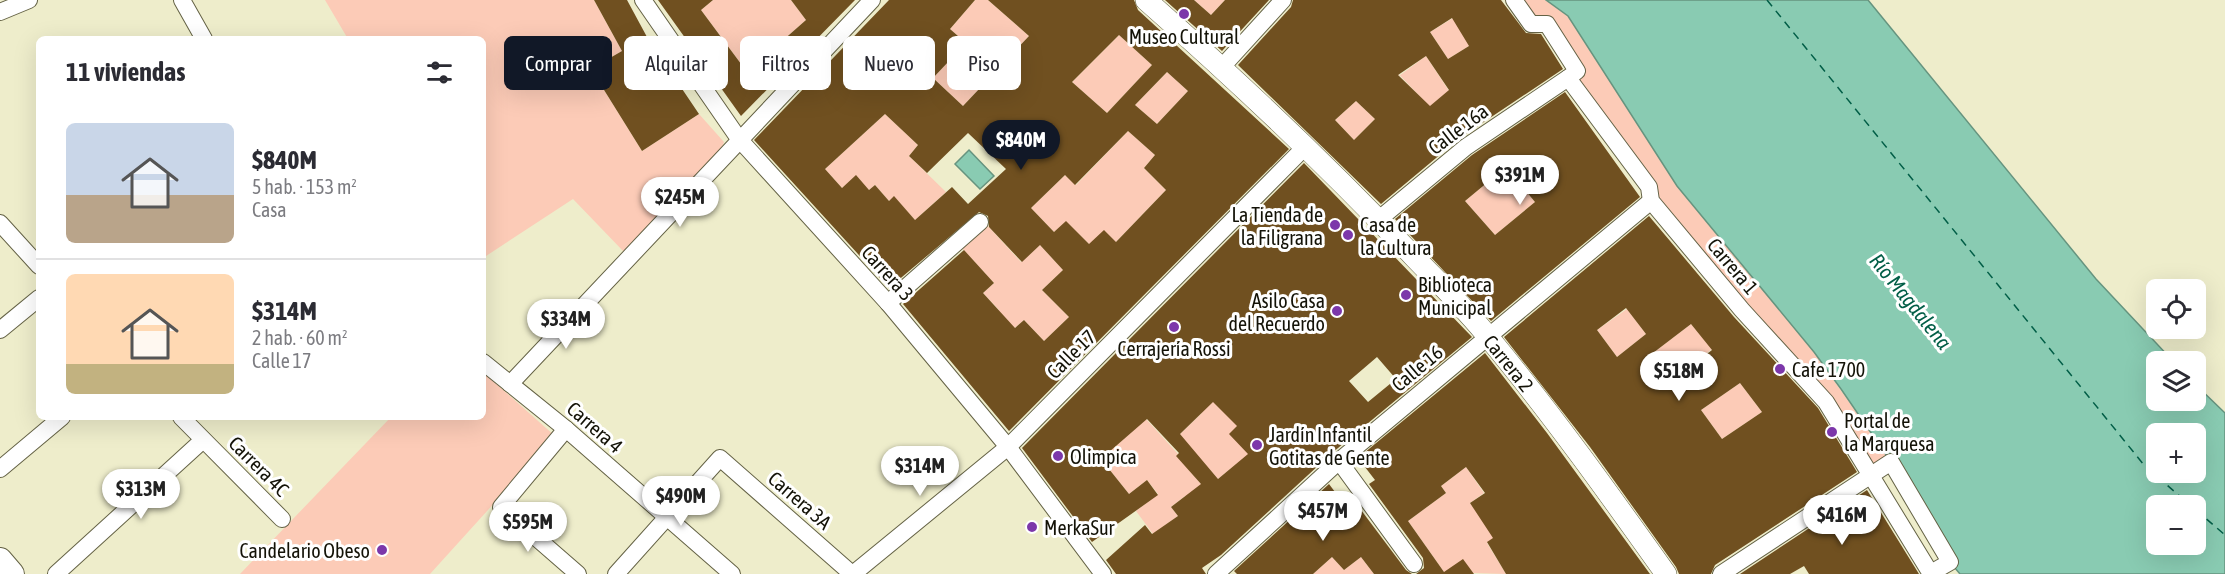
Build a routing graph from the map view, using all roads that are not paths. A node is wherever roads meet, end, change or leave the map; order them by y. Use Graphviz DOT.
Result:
graph roads {
  1 [pos="29,0"];
  2 [pos="182,0"];
  3 [pos="644,0"];
  4 [pos="872,0"];
  5 [pos="1146,0"];
  6 [pos="1283,0"];
  7 [pos="1514,0"];
  8 [pos="0,12"];
  9 [pos="202,36"];
  10 [pos="1222,67"];
  11 [pos="1568,78"];
  12 [pos="739,139"];
  13 [pos="1305,147"];
  14 [pos="1651,201"];
  15 [pos="1378,220"];
  16 [pos="980,222"];
  17 [pos="0,223"];
  18 [pos="35,254"];
  19 [pos="36,300"];
  20 [pos="888,303"];
  21 [pos="0,330"];
  22 [pos="1488,336"];
  23 [pos="486,364"];
  24 [pos="510,384"];
  25 [pos="58,420"];
  26 [pos="184,420"];
  27 [pos="566,429"];
  28 [pos="203,440"];
  29 [pos="1008,447"];
  30 [pos="1339,461"];
  31 [pos="0,469"];
  32 [pos="1872,474"];
  33 [pos="667,517"];
  34 [pos="282,519"];
  35 [pos="0,560"];
  36 [pos="1414,564"];
  37 [pos="12,574"];
  38 [pos="56,574"];
  39 [pos="578,574"];
  40 [pos="616,574"];
  41 [pos="732,574"];
  42 [pos="853,574"];
  43 [pos="1103,574"];
  44 [pos="1216,574"];
  45 [pos="1666,574"];
  46 [pos="1721,574"];
  47 [pos="1931,574"];
  1 -- 8 [label="street"];
  2 -- 9 [label="street"];
  3 -- 12 [label="street, Carrera 3"];
  4 -- 12 [label="street"];
  5 -- 10 [label="main road, Carrera 2"];
  6 -- 10 [label="street"];
  7 -- 11 [label="street"];
  10 -- 13 [label="main road, Carrera 2"];
  11 -- 14 [label="street, Carrera 1"];
  11 -- 15 [label="street, Calle 16a"];
  12 -- 20 [label="street, Carrera 3"];
  12 -- 24 [label="street"];
  13 -- 15 [label="main road, Carrera 2"];
  13 -- 29 [label="street, Calle 17"];
  14 -- 22 [label="street, Calle 16"];
  14 -- 32 [label="street, Carrera 1"];
  15 -- 22 [label="main road, Carrera 2"];
  16 -- 20 [label="street"];
  17 -- 18 [label="street"];
  19 -- 21 [label="street"];
  20 -- 29 [label="street, Carrera 3"];
  22 -- 30 [label="street, Calle 16"];
  22 -- 45 [label="main road, Carrera 2"];
  23 -- 24 [label="street, Carrera 4"];
  24 -- 27 [label="street, Carrera 4"];
  25 -- 31 [label="street"];
  26 -- 28 [label="street, Carrera 4C"];
  27 -- 33 [label="street, Carrera 4"];
  27 -- 39 [label="street"];
  28 -- 34 [label="street, Carrera 4C"];
  28 -- 38 [label="street"];
  29 -- 42 [label="street, Calle 17"];
  29 -- 43 [label="street, Carrera 3"];
  30 -- 36 [label="street"];
  30 -- 44 [label="street, Calle 16"];
  32 -- 46 [label="street"];
  32 -- 47 [label="street, Carrera 1"];
  33 -- 40 [label="street"];
  33 -- 41 [label="street, Carrera 4"];
  33 -- 42 [label="street, Carrera 3A"];
  35 -- 37 [label="highway"];
}
